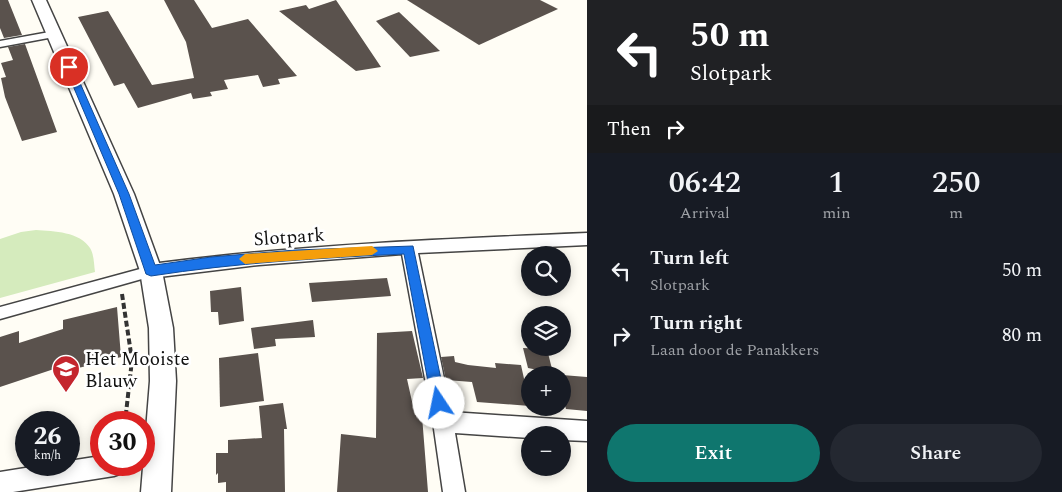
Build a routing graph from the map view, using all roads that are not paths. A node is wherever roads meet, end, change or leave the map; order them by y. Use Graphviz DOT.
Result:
graph roads {
  1 [pos="39,0"];
  2 [pos="55,34"];
  3 [pos="0,44"];
  4 [pos="587,239"];
  5 [pos="409,249"];
  6 [pos="151,271"];
  7 [pos="0,312"];
  8 [pos="443,422"];
  9 [pos="587,431"];
  10 [pos="155,436"];
  11 [pos="90,469"];
  12 [pos="154,476"];
  13 [pos="0,483"];
  14 [pos="156,492"];
  15 [pos="454,492"];
  1 -- 2 [label="street"];
  2 -- 3 [label="street"];
  2 -- 6 [label="street"];
  4 -- 5 [label="street, Slotpark"];
  5 -- 6 [label="street, Slotpark"];
  5 -- 8 [label="street"];
  6 -- 7 [label="street, Slotpark"];
  6 -- 10 [label="street"];
  8 -- 9 [label="street"];
  8 -- 15 [label="street"];
  11 -- 13 [label="street"];
  12 -- 14 [label="street"];
}
